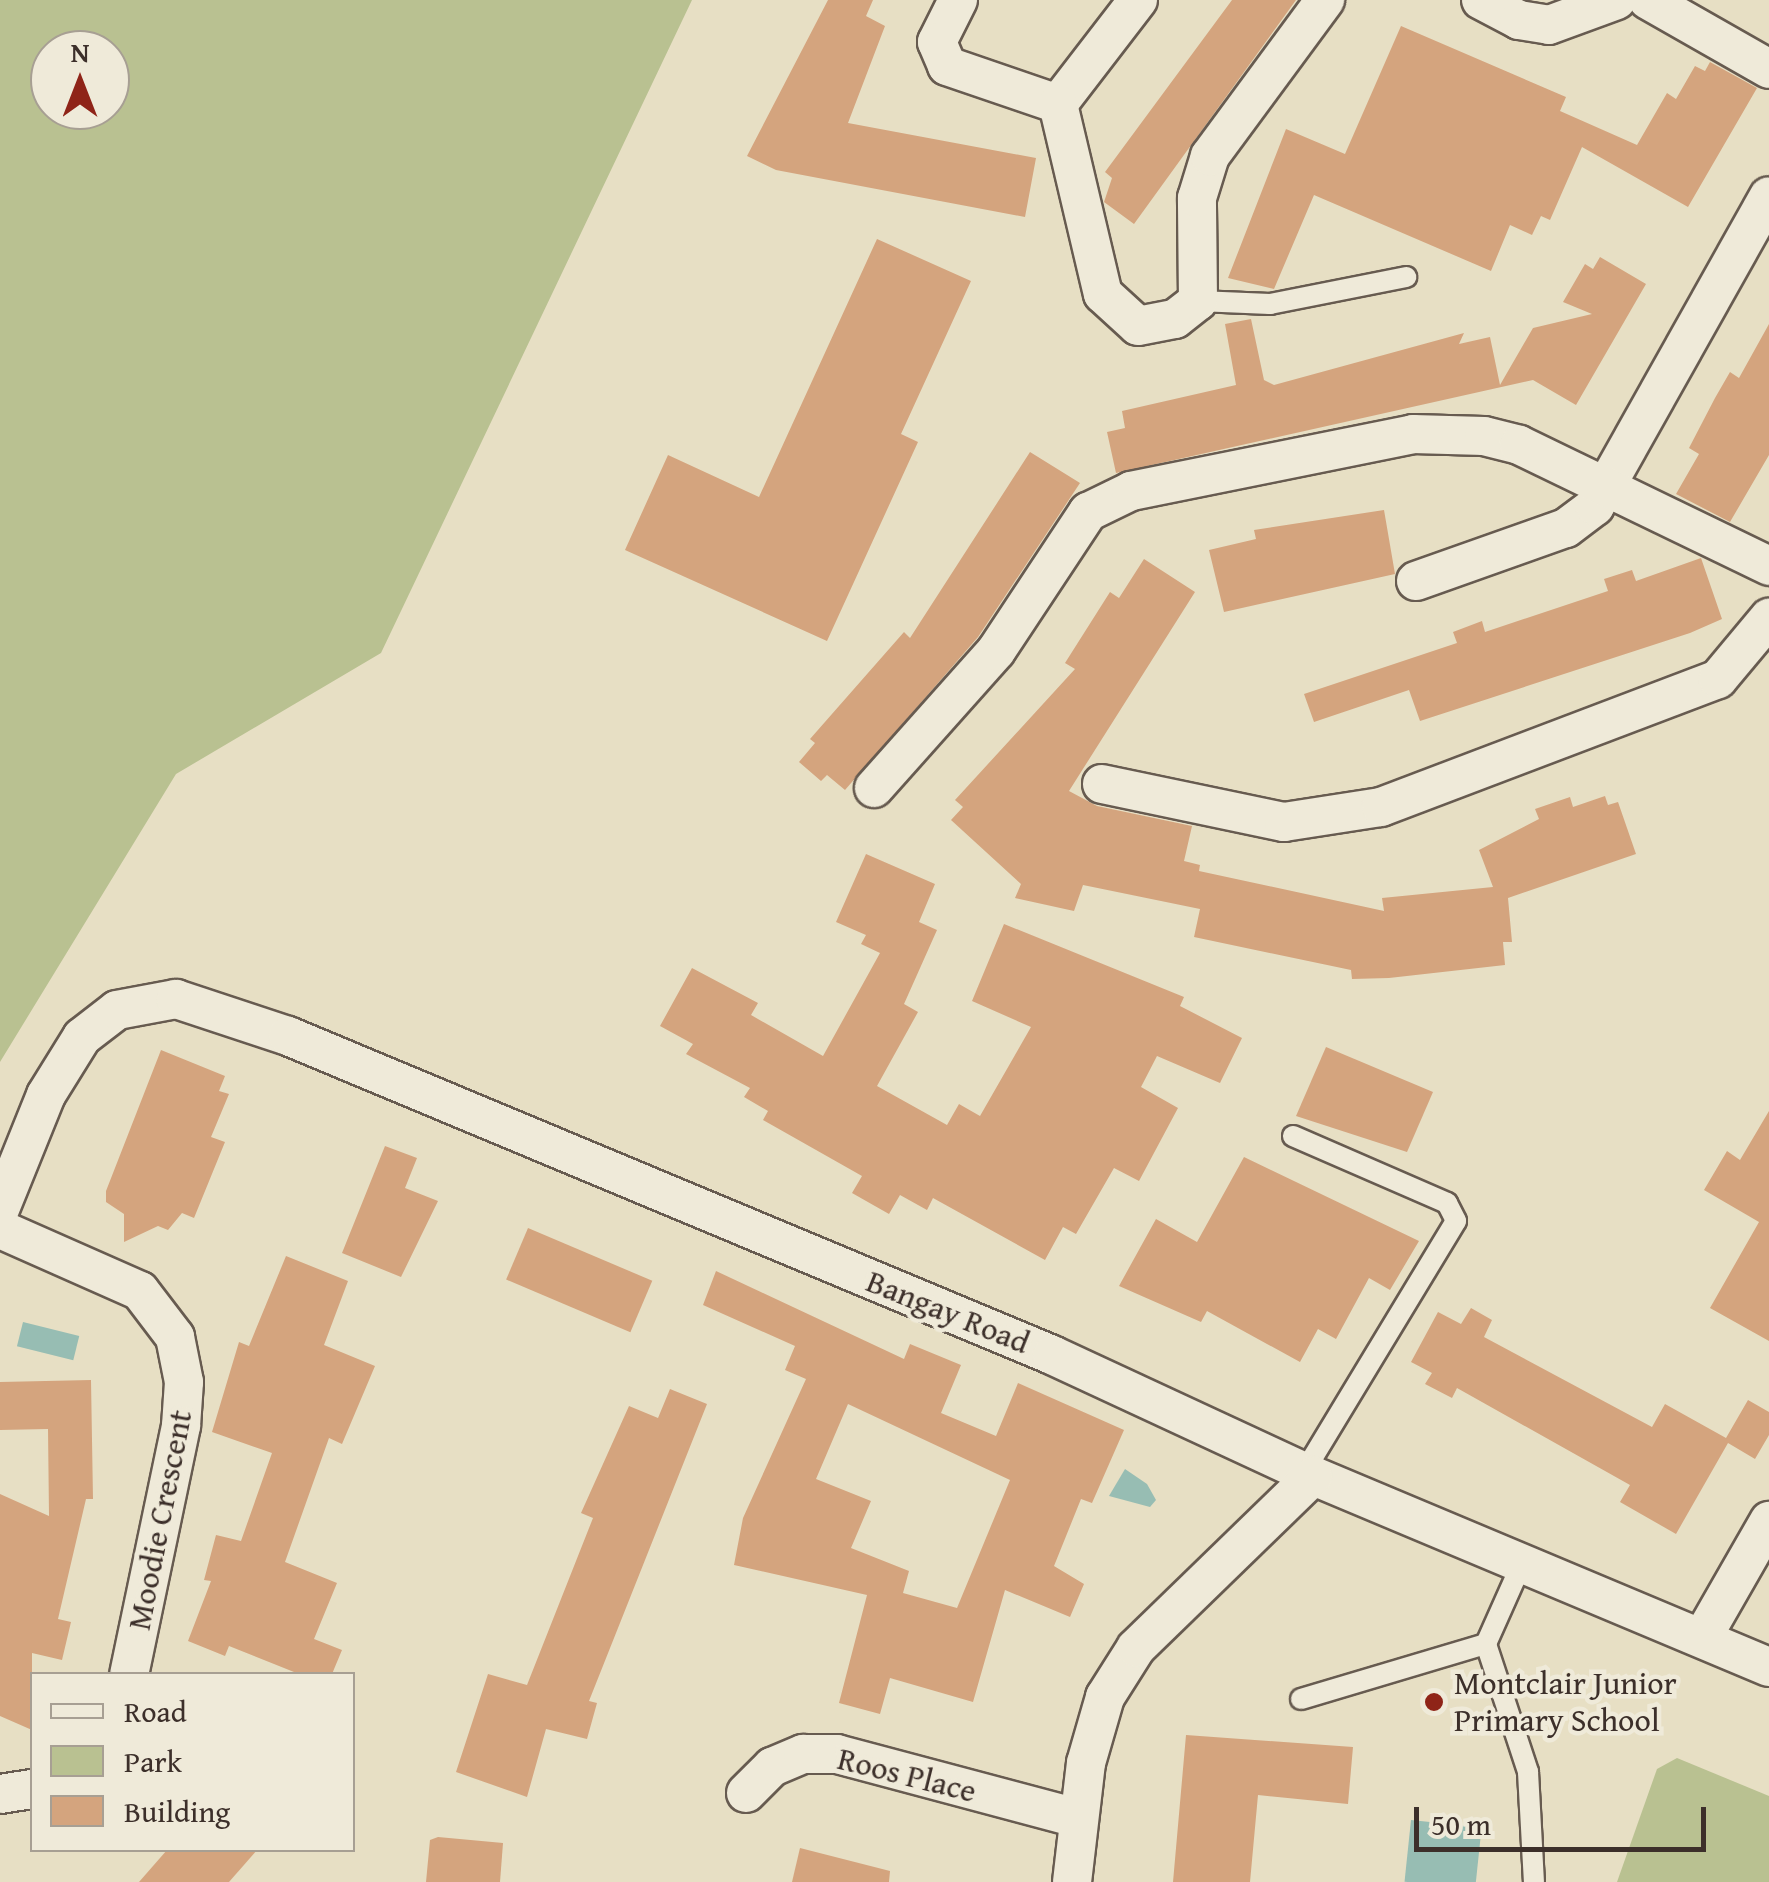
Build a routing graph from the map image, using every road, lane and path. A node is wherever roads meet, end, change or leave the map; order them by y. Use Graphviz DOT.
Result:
graph roads {
  1 [pos="958,0"];
  2 [pos="1138,0"];
  3 [pos="1325,0"];
  4 [pos="1481,0"];
  5 [pos="1617,0"];
  6 [pos="1648,0"];
  7 [pos="1769,68"];
  8 [pos="1058,104"];
  9 [pos="1769,196"];
  10 [pos="1406,277"];
  11 [pos="1198,300"];
  12 [pos="1604,488"];
  13 [pos="1769,566"];
  14 [pos="1416,581"];
  15 [pos="1769,618"];
  16 [pos="1102,784"];
  17 [pos="874,788"];
  18 [pos="1293,1136"];
  19 [pos="0,1209"];
  20 [pos="0,1229"];
  21 [pos="1309,1474"];
  22 [pos="1769,1520"];
  23 [pos="1522,1564"];
  24 [pos="1702,1638"];
  25 [pos="1486,1644"];
  26 [pos="1769,1667"];
  27 [pos="129,1672"];
  28 [pos="1301,1699"];
  29 [pos="30,1789"];
  30 [pos="746,1793"];
  31 [pos="0,1794"];
  32 [pos="1078,1818"];
  33 [pos="1072,1882"];
  34 [pos="1534,1882"];
  1 -- 8 [label="street"];
  2 -- 8 [label="street"];
  3 -- 11 [label="street"];
  4 -- 5 [label="street"];
  6 -- 7 [label="street"];
  8 -- 11 [label="street"];
  9 -- 12 [label="street"];
  10 -- 11 [label="lane"];
  12 -- 13 [label="street"];
  12 -- 14 [label="street"];
  12 -- 17 [label="street"];
  15 -- 16 [label="street"];
  18 -- 21 [label="lane"];
  19 -- 21 [label="street, Bangay Road"];
  20 -- 27 [label="street, Moodie Crescent"];
  21 -- 23 [label="street, Bangay Road"];
  21 -- 32 [label="street"];
  22 -- 24 [label="street"];
  23 -- 24 [label="street, Bangay Road"];
  23 -- 25 [label="lane"];
  24 -- 26 [label="street, Bangay Road"];
  25 -- 28 [label="lane"];
  25 -- 34 [label="lane"];
  29 -- 31 [label="street"];
  30 -- 32 [label="street, Roos Place"];
  32 -- 33 [label="street"];
}
